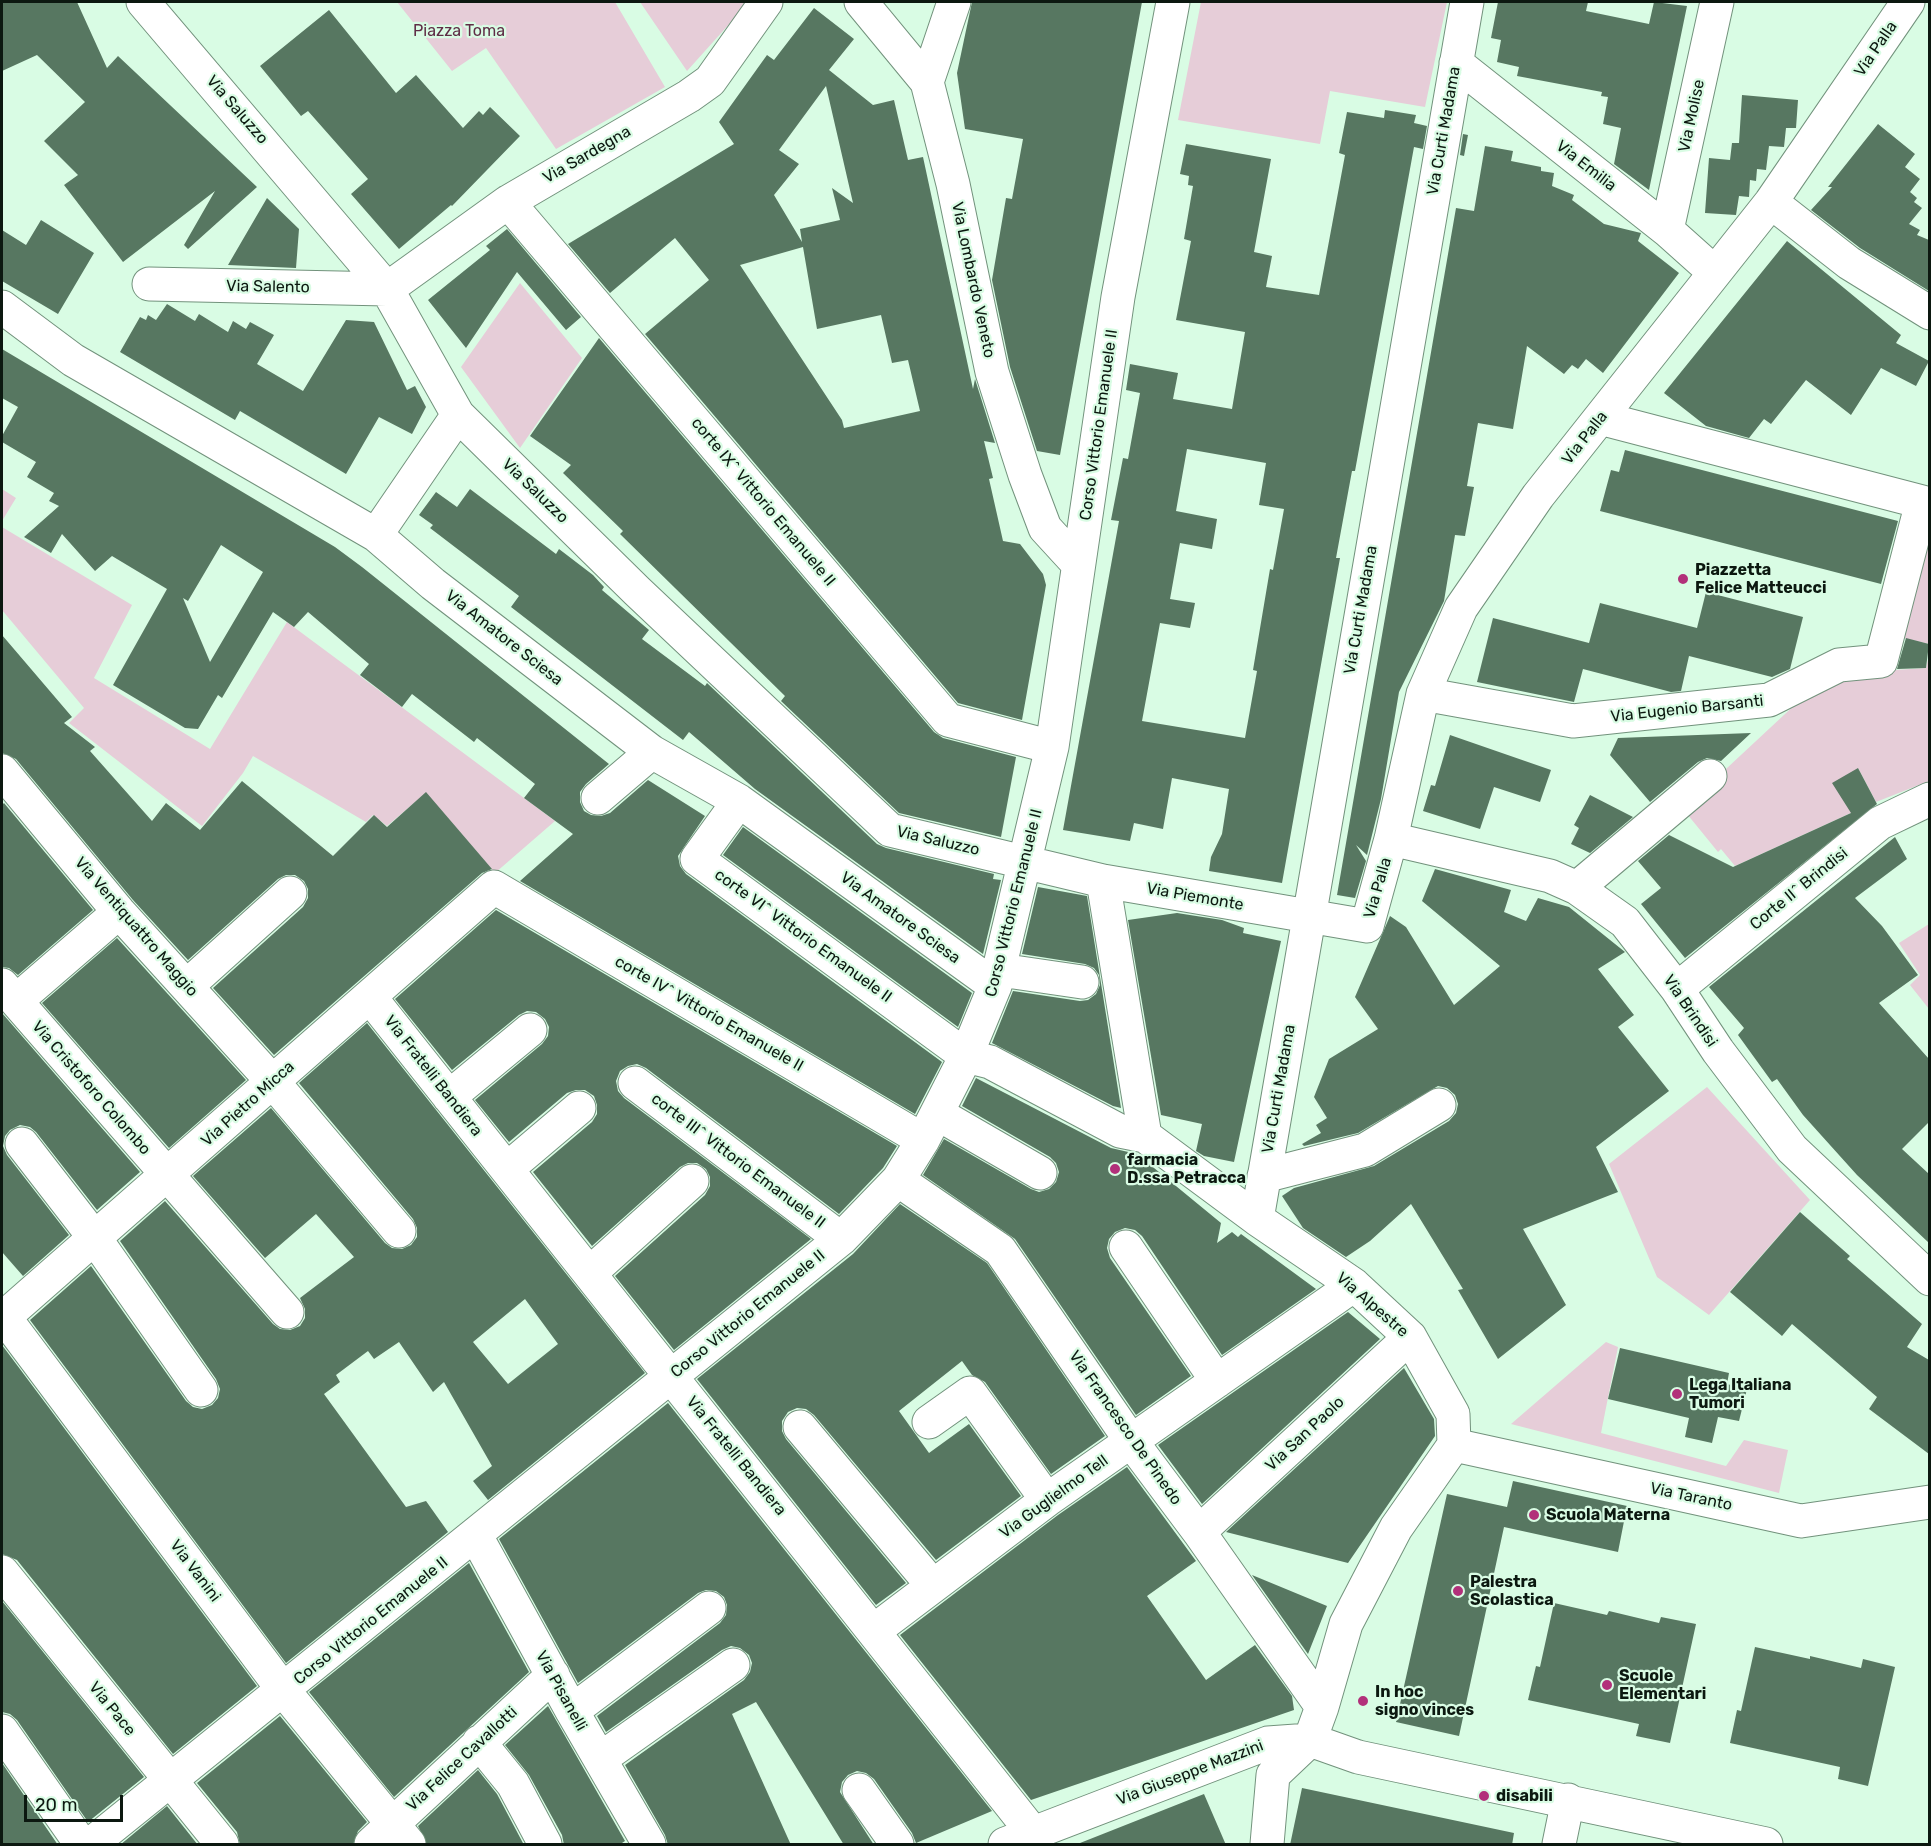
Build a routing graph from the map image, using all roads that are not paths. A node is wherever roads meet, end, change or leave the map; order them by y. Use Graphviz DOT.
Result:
graph roads {
  1 [pos="143,2"];
  2 [pos="766,2"];
  3 [pos="861,2"];
  4 [pos="954,2"];
  5 [pos="1173,2"];
  6 [pos="1467,2"];
  7 [pos="1717,2"];
  8 [pos="1908,2"];
  9 [pos="1456,63"];
  10 [pos="927,82"];
  11 [pos="508,202"];
  12 [pos="1771,202"];
  13 [pos="1667,230"];
  14 [pos="1714,272"];
  15 [pos="149,284"];
  16 [pos="387,289"];
  17 [pos="2,306"];
  18 [pos="1929,313"];
  19 [pos="458,415"];
  20 [pos="1600,418"];
  21 [pos="376,535"];
  22 [pos="1078,564"];
  23 [pos="1423,694"];
  24 [pos="1052,747"];
  25 [pos="652,752"];
  26 [pos="2,771"];
  27 [pos="1710,776"];
  28 [pos="598,798"];
  29 [pos="1929,800"];
  30 [pos="739,801"];
  31 [pos="1391,839"];
  32 [pos="1025,861"];
  33 [pos="1103,881"];
  34 [pos="494,887"];
  35 [pos="1577,888"];
  36 [pos="290,892"];
  37 [pos="119,912"];
  38 [pos="1308,917"];
  39 [pos="1367,926"];
  40 [pos="997,978"];
  41 [pos="1082,982"];
  42 [pos="187,986"];
  43 [pos="1677,989"];
  44 [pos="9,993"];
  45 [pos="370,997"];
  46 [pos="530,1030"];
  47 [pos="966,1056"];
  48 [pos="273,1082"];
  49 [pos="635,1083"];
  50 [pos="449,1097"];
  51 [pos="1439,1105"];
  52 [pos="579,1108"];
  53 [pos="931,1127"];
  54 [pos="1145,1136"];
  55 [pos="22,1144"];
  56 [pos="507,1169"];
  57 [pos="1040,1173"];
  58 [pos="167,1176"];
  59 [pos="1264,1176"];
  60 [pos="898,1180"];
  61 [pos="692,1181"];
  62 [pos="1257,1219"];
  63 [pos="399,1231"];
  64 [pos="94,1237"];
  65 [pos="841,1239"];
  66 [pos="1126,1247"];
  67 [pos="590,1273"];
  68 [pos="1929,1279"];
  69 [pos="1354,1285"];
  70 [pos="287,1312"];
  71 [pos="2,1317"];
  72 [pos="1410,1337"];
  73 [pos="671,1376"];
  74 [pos="1217,1381"];
  75 [pos="201,1390"];
  76 [pos="928,1422"];
  77 [pos="800,1427"];
  78 [pos="1131,1441"];
  79 [pos="1454,1445"];
  80 [pos="1047,1500"];
  81 [pos="1929,1502"];
  82 [pos="1199,1532"];
  83 [pos="476,1536"];
  84 [pos="2,1572"];
  85 [pos="933,1586"];
  86 [pos="709,1608"];
  87 [pos="875,1630"];
  88 [pos="733,1665"];
  89 [pos="553,1675"];
  90 [pos="284,1690"];
  91 [pos="1322,1707"];
  92 [pos="572,1711"];
  93 [pos="2,1731"];
  94 [pos="1310,1740"];
  95 [pos="479,1742"];
  96 [pos="600,1759"];
  97 [pos="171,1781"];
  98 [pos="859,1790"];
  99 [pos="1568,1800"];
  100 [pos="391,1838"];
  101 [pos="1019,1839"];
  102 [pos="81,1845"];
  103 [pos="91,1845"];
  104 [pos="222,1845"];
  105 [pos="545,1845"];
  106 [pos="649,1845"];
  107 [pos="897,1845"];
  108 [pos="1268,1845"];
  109 [pos="1559,1845"];
  110 [pos="1766,1845"];
  1 -- 16 [label="street, Via Saluzzo"];
  2 -- 11 [label="street, Via Sardegna"];
  3 -- 10 [label="street, Via Lombardo Veneto"];
  4 -- 10 [label="street"];
  5 -- 22 [label="street, Corso Vittorio Emanuele II"];
  6 -- 9 [label="street, Via Curti Madama"];
  7 -- 13 [label="street, Via Molise"];
  8 -- 12 [label="street, Via Palla"];
  9 -- 13 [label="street, Via Emilia"];
  9 -- 38 [label="street, Via Curti Madama"];
  10 -- 22 [label="street, Via Lombardo Veneto"];
  11 -- 16 [label="street, Via Sardegna"];
  11 -- 24 [label="street, corte IX^ Vittorio Emanuele II"];
  12 -- 14 [label="street, Via Palla"];
  12 -- 18 [label="street"];
  13 -- 14 [label="street, Via Emilia"];
  14 -- 20 [label="street, Via Palla"];
  15 -- 16 [label="street, Via Salento"];
  16 -- 19 [label="street, Via Saluzzo"];
  17 -- 21 [label="street, Via Amatore Sciesa"];
  19 -- 21 [label="street"];
  19 -- 32 [label="street, Via Saluzzo"];
  20 -- 23 [label="street, Via Palla"];
  20 -- 23 [label="street, Via Eugenio Barsanti"];
  21 -- 25 [label="street, Via Amatore Sciesa"];
  22 -- 24 [label="street, Corso Vittorio Emanuele II"];
  23 -- 31 [label="street, Via Palla"];
  24 -- 32 [label="street, Corso Vittorio Emanuele II"];
  25 -- 28 [label="street"];
  25 -- 30 [label="street, Via Amatore Sciesa"];
  26 -- 37 [label="street, Via Ventiquattro Maggio"];
  27 -- 35 [label="street"];
  29 -- 43 [label="street, Corte II^ Brindisi"];
  30 -- 40 [label="street, Via Amatore Sciesa"];
  30 -- 47 [label="street, corte VI^ Vittorio Emanuele II"];
  31 -- 35 [label="street, Via Brindisi"];
  31 -- 39 [label="street, Via Palla"];
  32 -- 33 [label="street, Via Piemonte"];
  32 -- 40 [label="street, Corso Vittorio Emanuele II"];
  33 -- 38 [label="street, Via Piemonte"];
  33 -- 54 [label="street"];
  34 -- 45 [label="street, Via Pietro Micca"];
  34 -- 53 [label="street, corte IV^ Vittorio Emanuele II"];
  35 -- 43 [label="street, Via Brindisi"];
  36 -- 42 [label="street"];
  37 -- 42 [label="street, Via Ventiquattro Maggio"];
  37 -- 44 [label="street, Via Cristoforo Colombo"];
  38 -- 39 [label="street, Via Piemonte"];
  38 -- 59 [label="street, Via Curti Madama"];
  40 -- 41 [label="street"];
  40 -- 47 [label="street, Corso Vittorio Emanuele II"];
  42 -- 48 [label="street, Via Ventiquattro Maggio"];
  43 -- 68 [label="street, Via Brindisi"];
  44 -- 58 [label="street, Via Cristoforo Colombo"];
  45 -- 48 [label="street, Via Pietro Micca"];
  45 -- 50 [label="street, Via Fratelli Bandiera"];
  46 -- 50 [label="street"];
  47 -- 53 [label="street, Corso Vittorio Emanuele II"];
  47 -- 54 [label="street, Via Alpestre"];
  48 -- 58 [label="street, Via Pietro Micca"];
  48 -- 63 [label="street, Via Ventiquattro Maggio"];
  49 -- 65 [label="street, corte III^ Vittorio Emanuele II"];
  50 -- 56 [label="street, Via Fratelli Bandiera"];
  51 -- 59 [label="street"];
  52 -- 56 [label="street"];
  53 -- 57 [label="street, corte IV^ Vittorio Emanuele II"];
  53 -- 60 [label="street, Corso Vittorio Emanuele II"];
  54 -- 62 [label="street, Via Alpestre"];
  55 -- 64 [label="street"];
  56 -- 67 [label="street, Via Fratelli Bandiera"];
  58 -- 64 [label="street, Via Pietro Micca"];
  58 -- 70 [label="street, Via Cristoforo Colombo"];
  59 -- 62 [label="street, Via Curti Madama"];
  60 -- 65 [label="street, Corso Vittorio Emanuele II"];
  60 -- 78 [label="street, Via Francesco De Pinedo"];
  61 -- 67 [label="street"];
  62 -- 69 [label="street, Via Alpestre"];
  64 -- 71 [label="street, Via Pietro Micca"];
  64 -- 75 [label="street"];
  65 -- 73 [label="street, Corso Vittorio Emanuele II"];
  66 -- 74 [label="street"];
  67 -- 73 [label="street, Via Fratelli Bandiera"];
  69 -- 72 [label="street, Via Alpestre"];
  69 -- 74 [label="street, Via Guglielmo Tell"];
  71 -- 90 [label="street, Via Vanini"];
  72 -- 79 [label="street, Via Alpestre"];
  72 -- 82 [label="street, Via San Paolo"];
  73 -- 83 [label="street, Corso Vittorio Emanuele II"];
  73 -- 87 [label="street, Via Fratelli Bandiera"];
  74 -- 78 [label="street, Via Guglielmo Tell"];
  76 -- 80 [label="street"];
  77 -- 85 [label="street"];
  78 -- 80 [label="street, Via Guglielmo Tell"];
  78 -- 82 [label="street, Via Francesco De Pinedo"];
  79 -- 81 [label="street, Via Taranto"];
  79 -- 91 [label="street"];
  80 -- 85 [label="street, Via Guglielmo Tell"];
  82 -- 91 [label="street, Via Francesco De Pinedo"];
  83 -- 89 [label="street, Via Pisanelli"];
  83 -- 90 [label="street, Corso Vittorio Emanuele II"];
  84 -- 97 [label="street, Via Pace"];
  85 -- 87 [label="street, Via Guglielmo Tell"];
  86 -- 92 [label="street"];
  87 -- 101 [label="street, Via Fratelli Bandiera"];
  88 -- 96 [label="street"];
  89 -- 92 [label="street, Via Pisanelli"];
  89 -- 95 [label="street, Via Felice Cavallotti"];
  90 -- 97 [label="street, Corso Vittorio Emanuele II"];
  90 -- 100 [label="street, Via Vanini"];
  91 -- 94 [label="street"];
  92 -- 96 [label="street, Via Pisanelli"];
  93 -- 102 [label="street"];
  94 -- 99 [label="street, Via Giuseppe Mazzini"];
  94 -- 101 [label="street, Via Giuseppe Mazzini"];
  94 -- 108 [label="street"];
  95 -- 100 [label="street, Via Felice Cavallotti"];
  95 -- 105 [label="street"];
  96 -- 106 [label="street, Via Pisanelli"];
  97 -- 103 [label="street, Corso Vittorio Emanuele II"];
  97 -- 104 [label="street, Via Pace"];
  98 -- 107 [label="street"];
  99 -- 109 [label="street"];
  99 -- 110 [label="street, Via Giuseppe Mazzini"];
}
